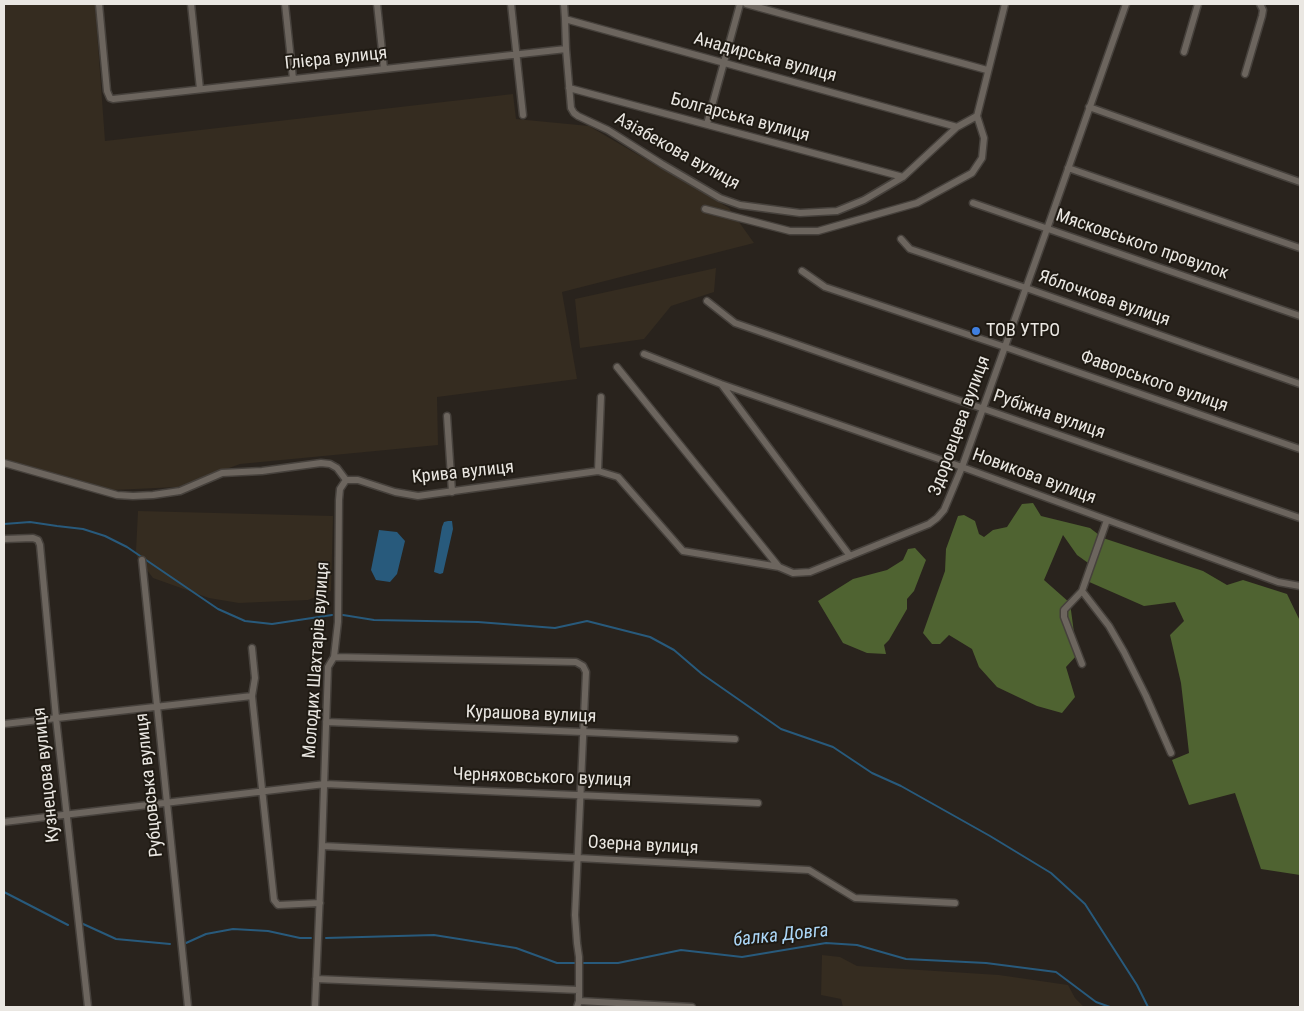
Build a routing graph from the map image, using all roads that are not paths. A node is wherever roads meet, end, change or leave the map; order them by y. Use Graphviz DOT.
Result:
graph roads {
  1 [pos="99,4"];
  2 [pos="191,4"];
  3 [pos="285,4"];
  4 [pos="377,4"];
  5 [pos="511,4"];
  6 [pos="564,4"];
  7 [pos="740,4"];
  8 [pos="746,4"];
  9 [pos="1003,4"];
  10 [pos="1126,4"];
  11 [pos="1198,4"];
  12 [pos="1260,4"];
  13 [pos="565,19"];
  14 [pos="566,49"];
  15 [pos="1184,52"];
  16 [pos="516,54"];
  17 [pos="723,62"];
  18 [pos="384,69"];
  19 [pos="987,70"];
  20 [pos="1245,74"];
  21 [pos="293,79"];
  22 [pos="569,88"];
  23 [pos="200,89"];
  24 [pos="1089,107"];
  25 [pos="523,115"];
  26 [pos="977,116"];
  27 [pos="707,124"];
  28 [pos="957,127"];
  29 [pos="1068,168"];
  30 [pos="903,177"];
  31 [pos="1300,182"];
  32 [pos="973,203"];
  33 [pos="705,209"];
  34 [pos="1047,229"];
  35 [pos="901,239"];
  36 [pos="1300,248"];
  37 [pos="802,270"];
  38 [pos="1026,288"];
  39 [pos="707,302"];
  40 [pos="1300,316"];
  41 [pos="1005,347"];
  42 [pos="644,354"];
  43 [pos="617,367"];
  44 [pos="721,384"];
  45 [pos="1300,384"];
  46 [pos="601,397"];
  47 [pos="983,408"];
  48 [pos="447,416"];
  49 [pos="1300,449"];
  50 [pos="4,463"];
  51 [pos="962,467"];
  52 [pos="598,472"];
  53 [pos="346,480"];
  54 [pos="452,492"];
  55 [pos="1300,518"];
  56 [pos="1107,520"];
  57 [pos="4,539"];
  58 [pos="683,551"];
  59 [pos="850,556"];
  60 [pos="142,560"];
  61 [pos="779,567"];
  62 [pos="1300,586"];
  63 [pos="1082,592"];
  64 [pos="252,648"];
  65 [pos="334,657"];
  66 [pos="1082,664"];
  67 [pos="252,696"];
  68 [pos="157,706"];
  69 [pos="56,718"];
  70 [pos="326,722"];
  71 [pos="4,724"];
  72 [pos="583,732"];
  73 [pos="735,740"];
  74 [pos="1172,753"];
  75 [pos="324,784"];
  76 [pos="262,792"];
  77 [pos="581,795"];
  78 [pos="166,803"];
  79 [pos="758,803"];
  80 [pos="66,814"];
  81 [pos="4,822"];
  82 [pos="322,846"];
  83 [pos="578,858"];
  84 [pos="955,902"];
  85 [pos="320,903"];
  86 [pos="316,979"];
  87 [pos="579,990"];
  88 [pos="578,1004"];
  89 [pos="88,1007"];
  90 [pos="188,1007"];
  91 [pos="315,1007"];
  92 [pos="692,1007"];
  1 -- 23 [label="street, Глієра вулиця"];
  2 -- 23 [label="street"];
  3 -- 21 [label="street"];
  4 -- 18 [label="street"];
  5 -- 16 [label="street"];
  6 -- 13 [label="street"];
  7 -- 17 [label="street"];
  8 -- 19 [label="street"];
  9 -- 19 [label="street"];
  10 -- 24 [label="street, Здоровцева вулиця"];
  11 -- 15 [label="street"];
  12 -- 20 [label="street"];
  13 -- 14 [label="street"];
  13 -- 17 [label="street, Анадирська вулиця"];
  14 -- 16 [label="street, Глієра вулиця"];
  14 -- 22 [label="street"];
  16 -- 18 [label="street, Глієра вулиця"];
  16 -- 25 [label="street"];
  17 -- 27 [label="street"];
  17 -- 28 [label="street, Анадирська вулиця"];
  18 -- 21 [label="street, Глієра вулиця"];
  19 -- 26 [label="street"];
  21 -- 23 [label="street, Глієра вулиця"];
  22 -- 27 [label="street, Болгарська вулиця"];
  22 -- 30 [label="street, Азізбекова вулиця"];
  24 -- 29 [label="street, Здоровцева вулиця"];
  24 -- 31 [label="street"];
  26 -- 28 [label="street, Азізбекова вулиця"];
  26 -- 33 [label="street"];
  27 -- 30 [label="street, Болгарська вулиця"];
  28 -- 30 [label="street, Азізбекова вулиця"];
  29 -- 34 [label="street, Здоровцева вулиця"];
  29 -- 36 [label="street"];
  32 -- 34 [label="street, Мясковського провулок"];
  34 -- 38 [label="street, Здоровцева вулиця"];
  34 -- 40 [label="street, Мясковського провулок"];
  35 -- 38 [label="street, Яблочкова вулиця"];
  37 -- 41 [label="street, Фаворського вулиця"];
  38 -- 41 [label="street, Здоровцева вулиця"];
  38 -- 45 [label="street, Яблочкова вулиця"];
  39 -- 47 [label="street, Рубіжна вулиця"];
  41 -- 47 [label="street, Здоровцева вулиця"];
  41 -- 49 [label="street, Фаворського вулиця"];
  42 -- 44 [label="street, Новикова вулиця"];
  43 -- 61 [label="street"];
  44 -- 51 [label="street, Новикова вулиця"];
  44 -- 59 [label="street"];
  46 -- 52 [label="street"];
  47 -- 51 [label="street, Здоровцева вулиця"];
  47 -- 55 [label="street, Рубіжна вулиця"];
  48 -- 54 [label="street"];
  50 -- 53 [label="street"];
  51 -- 56 [label="street, Новикова вулиця"];
  51 -- 59 [label="street, Здоровцева вулиця"];
  52 -- 54 [label="street, Крива вулиця"];
  52 -- 58 [label="street, Крива вулиця"];
  53 -- 54 [label="street, Крива вулиця"];
  53 -- 65 [label="street, Молодих Шахтарів вулиця"];
  56 -- 62 [label="street, Новикова вулиця"];
  56 -- 63 [label="street"];
  57 -- 69 [label="street, Кузнецова вулиця"];
  58 -- 61 [label="street, Здоровцева вулиця"];
  59 -- 61 [label="street, Здоровцева вулиця"];
  60 -- 68 [label="street, Рубцовська вулиця"];
  63 -- 66 [label="street"];
  63 -- 74 [label="street"];
  64 -- 67 [label="street"];
  65 -- 70 [label="street, Молодих Шахтарів вулиця"];
  65 -- 72 [label="street"];
  67 -- 68 [label="street"];
  67 -- 76 [label="street"];
  68 -- 69 [label="street"];
  68 -- 78 [label="street, Рубцовська вулиця"];
  69 -- 71 [label="street"];
  69 -- 80 [label="street, Кузнецова вулиця"];
  70 -- 72 [label="street, Курашова вулиця"];
  70 -- 75 [label="street, Молодих Шахтарів вулиця"];
  72 -- 73 [label="street, Курашова вулиця"];
  72 -- 77 [label="street"];
  75 -- 76 [label="street, Черняховського вулиця"];
  75 -- 77 [label="street, Черняховського вулиця"];
  75 -- 82 [label="street, Молодих Шахтарів вулиця"];
  76 -- 78 [label="street, Черняховського вулиця"];
  76 -- 85 [label="street"];
  77 -- 79 [label="street, Черняховського вулиця"];
  77 -- 83 [label="street"];
  78 -- 80 [label="street, Черняховського вулиця"];
  78 -- 90 [label="street, Рубцовська вулиця"];
  80 -- 81 [label="street, Черняховського вулиця"];
  80 -- 89 [label="street, Кузнецова вулиця"];
  82 -- 83 [label="street, Озерна вулиця"];
  82 -- 85 [label="street, Молодих Шахтарів вулиця"];
  83 -- 84 [label="street, Озерна вулиця"];
  83 -- 87 [label="street"];
  85 -- 86 [label="street, Молодих Шахтарів вулиця"];
  86 -- 87 [label="street"];
  86 -- 91 [label="street, Молодих Шахтарів вулиця"];
  87 -- 88 [label="street"];
  88 -- 92 [label="street"];
}
